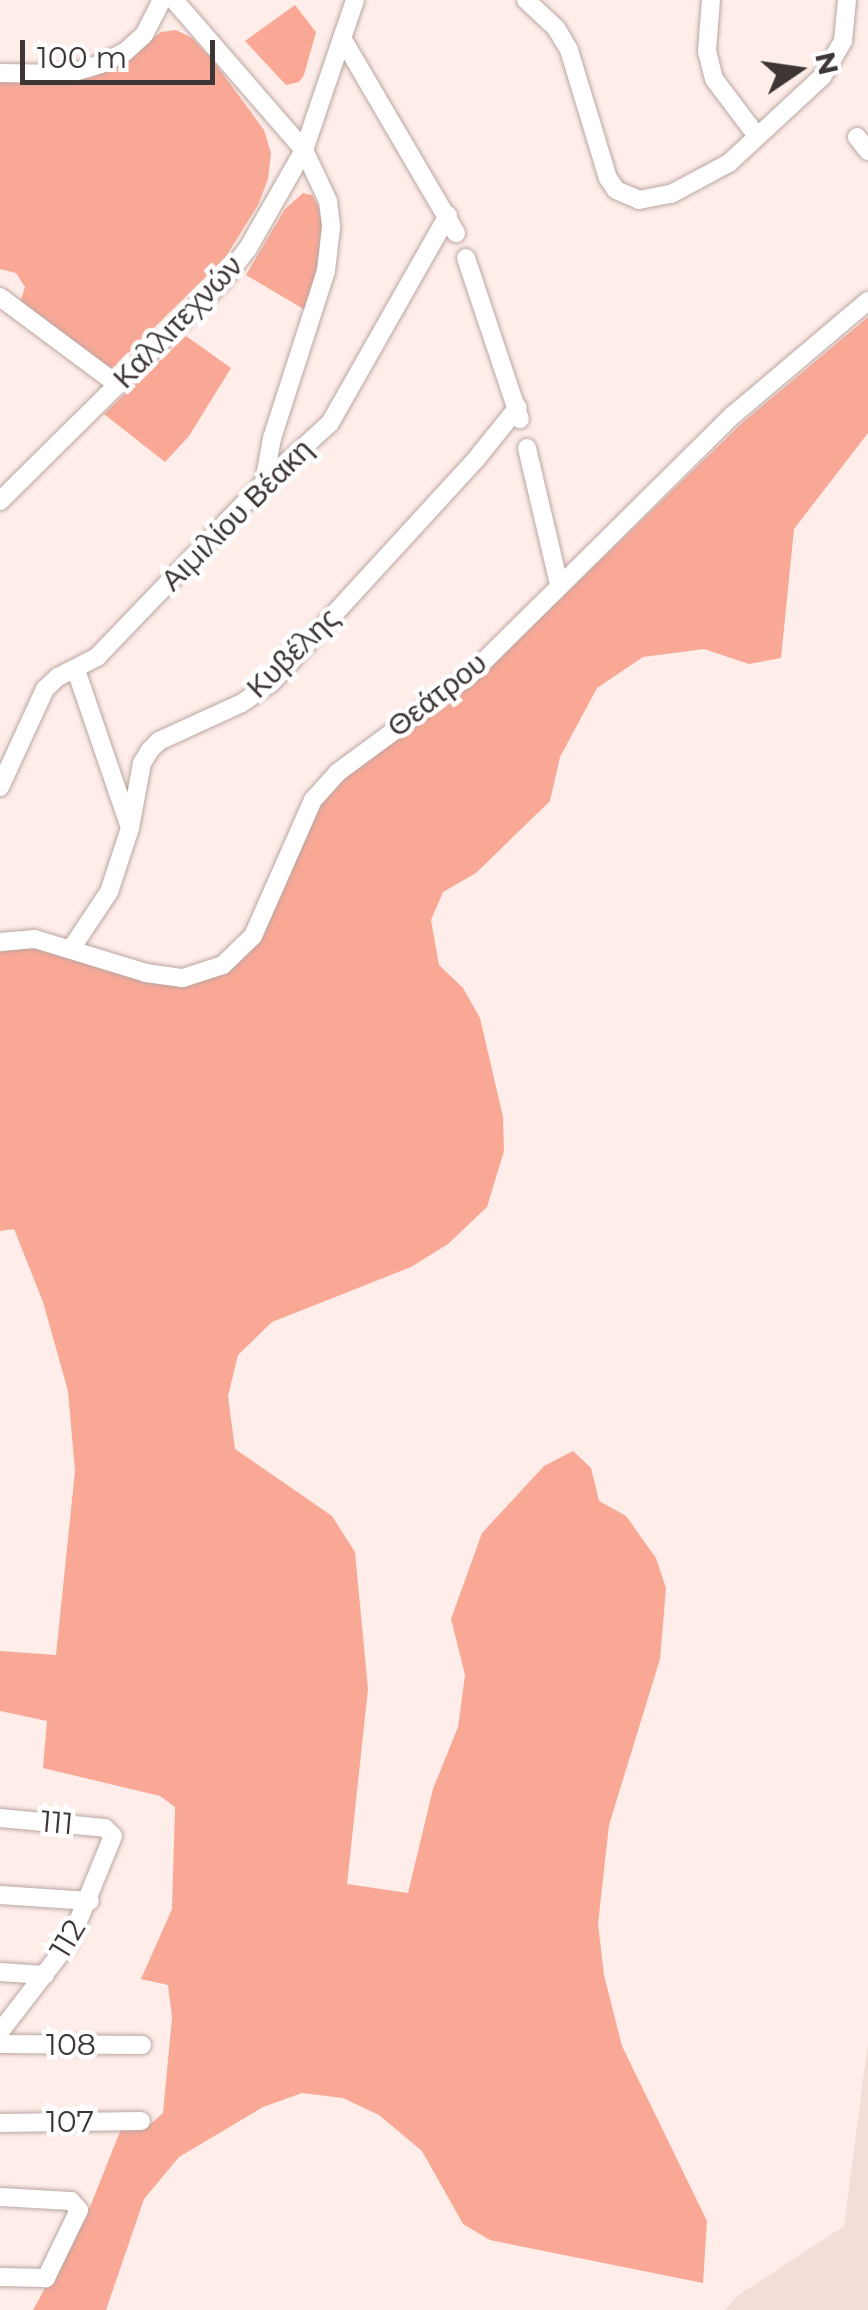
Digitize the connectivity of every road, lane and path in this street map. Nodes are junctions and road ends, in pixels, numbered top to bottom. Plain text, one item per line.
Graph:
1 (162, 0) edge
2 (174, 0) edge
3 (354, 0) edge
4 (526, 0) edge
5 (711, 0) edge
6 (846, 0) edge
7 (342, 38) junction
8 (0, 74) edge
9 (757, 136) junction
10 (304, 150) junction
11 (466, 258) dead end
12 (0, 297) edge
13 (868, 302) edge
14 (118, 386) junction
15 (527, 448) dead end
16 (264, 483) junction
17 (0, 501) edge
18 (558, 584) junction
19 (76, 670) junction
20 (0, 787) edge
21 (130, 828) junction
22 (0, 942) edge
23 (72, 949) junction
24 (0, 1818) edge
25 (112, 1832) joint
26 (0, 1895) edge
27 (90, 1901) junction
28 (0, 1972) edge
29 (45, 1975) junction
30 (0, 2032) edge
31 (0, 2044) edge
32 (142, 2045) dead end
33 (140, 2122) dead end
34 (0, 2123) edge
35 (0, 2197) edge
36 (0, 2277) edge

1 - 8 street
2 - 10 street
3 - 7 street, Καλλιτεχνών
4 - 9 street
5 - 9 street
6 - 9 street
7 - 10 street, Καλλιτεχνών
7 - 16 street, Αιμιλίου Βέακη
10 - 14 street, Καλλιτεχνών
10 - 16 street
11 - 21 street, Κυβέλης
12 - 14 street
13 - 18 street, Θεάτρου
14 - 17 street, Καλλιτεχνών
15 - 18 street
16 - 19 street, Αιμιλίου Βέακη
18 - 23 street, Θεάτρου
19 - 20 street, Αιμιλίου Βέακη
19 - 21 street
21 - 23 street, Κυβέλης
22 - 23 street, Θεάτρου
24 - 25 street, 111
25 - 27 street, 112
26 - 27 street
27 - 29 street, 112
28 - 29 street
29 - 30 street, 112
31 - 32 street, 108
33 - 34 street, 107
35 - 36 street

